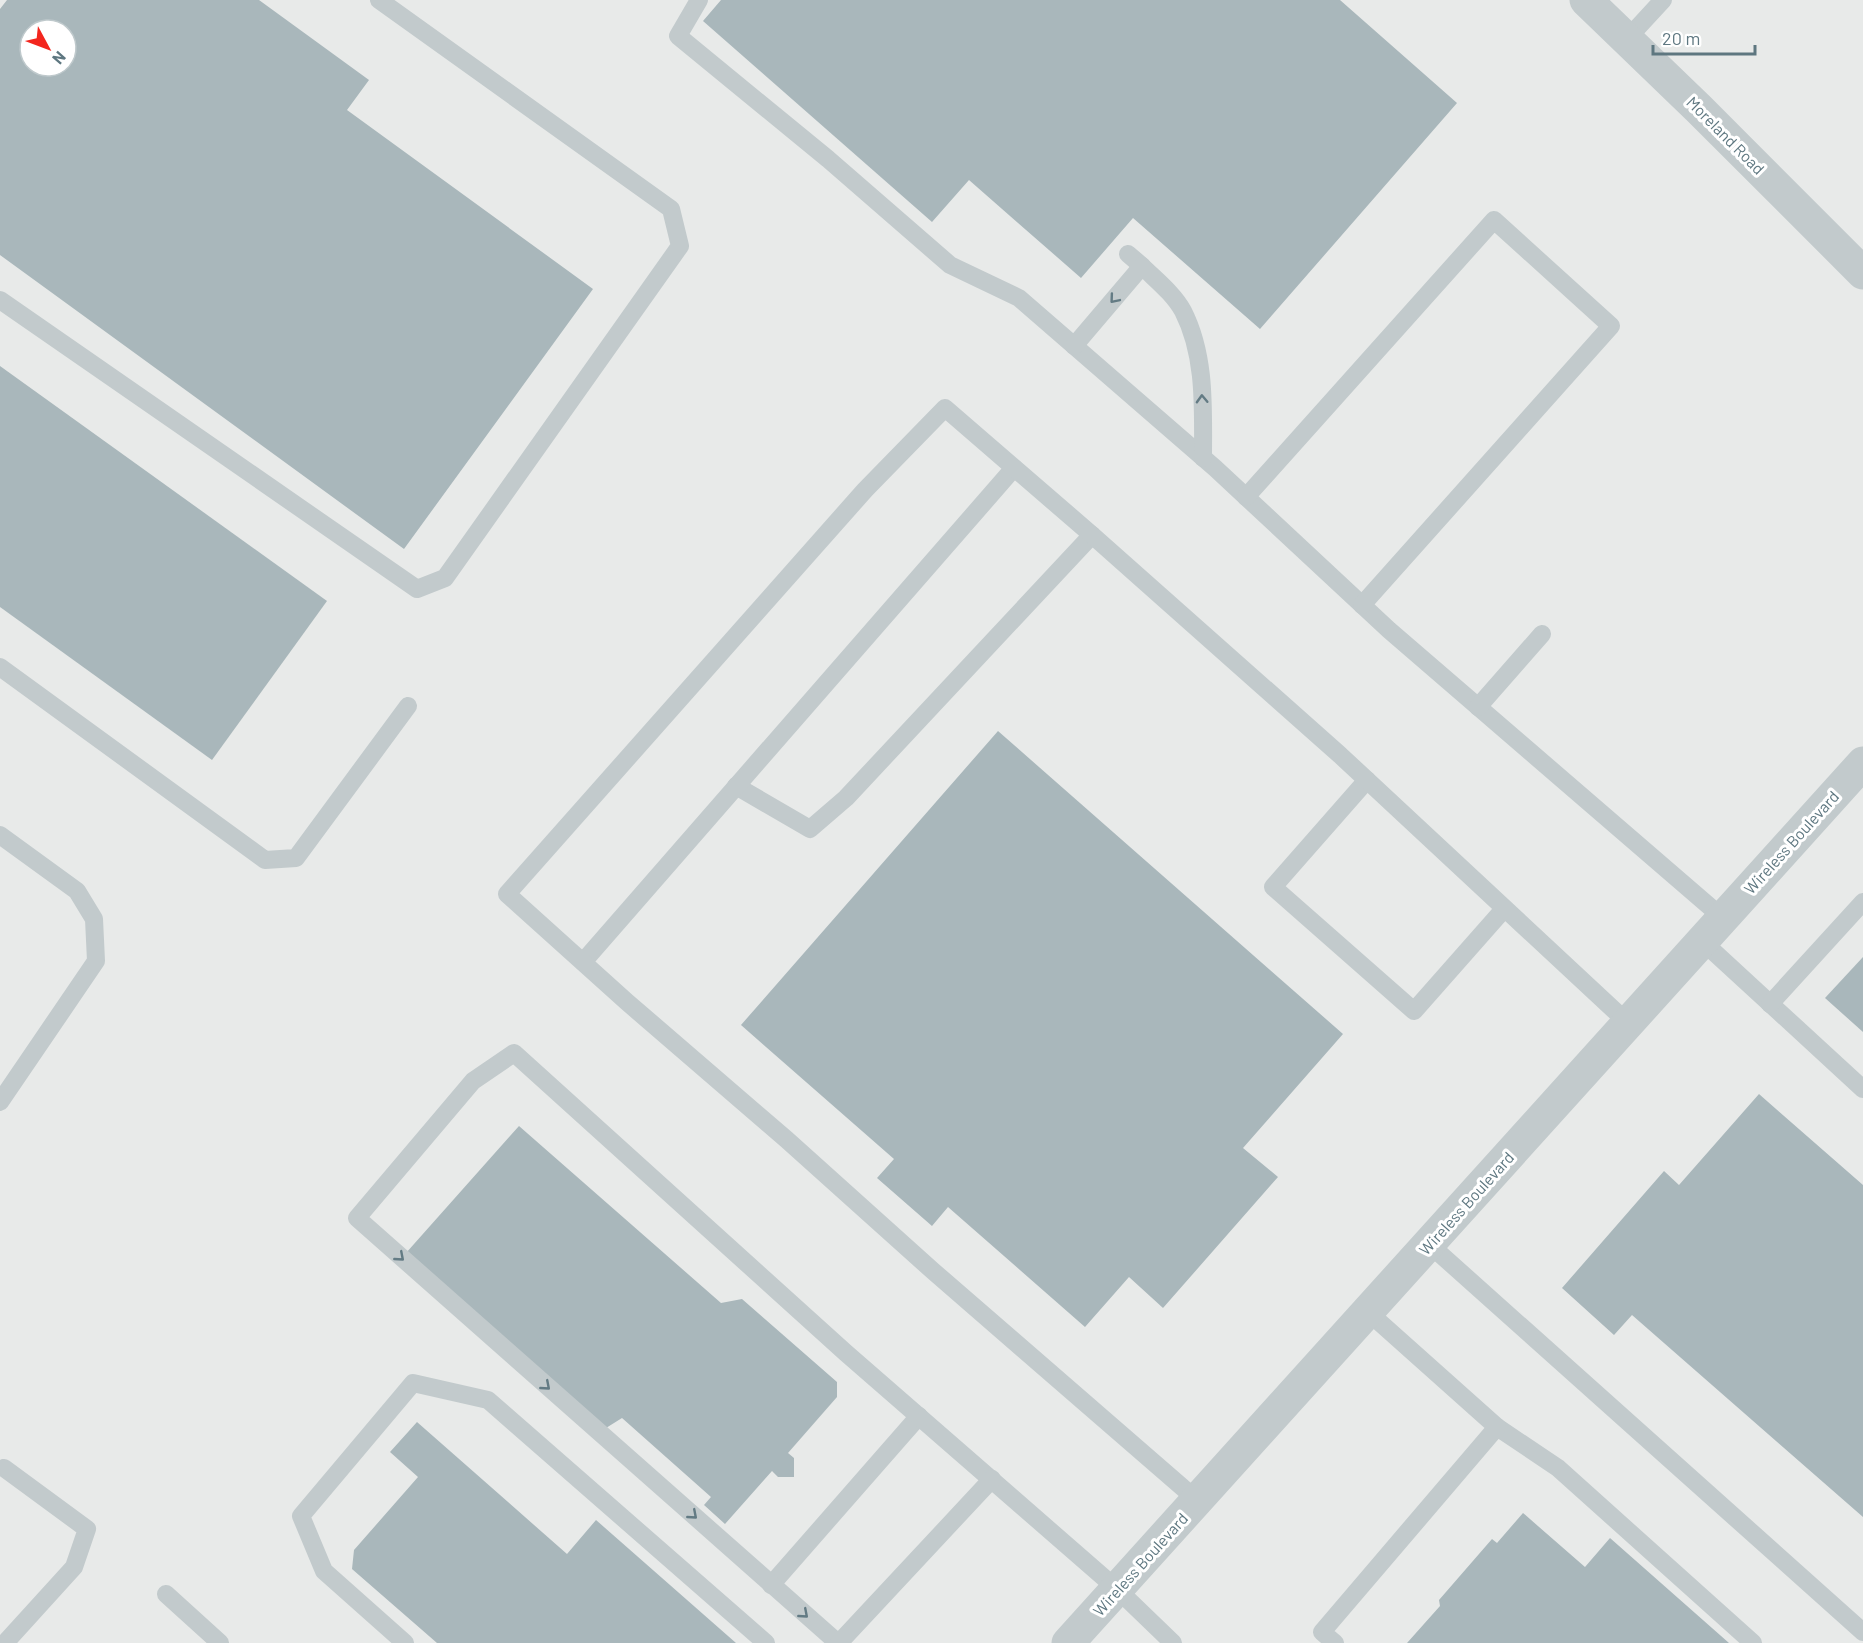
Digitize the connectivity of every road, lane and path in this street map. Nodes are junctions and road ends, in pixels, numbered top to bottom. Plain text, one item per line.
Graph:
1 (379, 0) edge
2 (699, 0) edge
3 (1586, 0) edge
4 (1663, 0) edge
5 (1626, 39) junction
6 (1128, 254) dead end
7 (1142, 266) junction
8 (1863, 273) edge
9 (0, 300) edge
10 (1074, 346) junction
11 (1203, 458) junction
12 (1014, 468) junction
13 (1246, 497) junction
14 (1092, 535) junction
15 (1362, 605) junction
16 (1542, 634) dead end
17 (0, 667) edge
18 (408, 706) dead end
19 (1478, 707) junction
20 (1863, 763) edge
21 (1367, 780) junction
22 (736, 786) junction
23 (0, 835) edge
24 (1863, 902) edge
25 (1504, 909) junction
26 (1712, 929) junction
27 (583, 962) junction
28 (1770, 1004) junction
29 (1628, 1023) junction
30 (1863, 1089) edge
31 (0, 1102) edge
32 (1429, 1244) junction
33 (1367, 1311) junction
34 (919, 1416) junction
35 (1497, 1427) junction
36 (4, 1468) dead end
37 (992, 1479) junction
38 (1197, 1500) junction
39 (771, 1585) junction
40 (1117, 1589) junction
41 (166, 1594) dead end
42 (1863, 1632) edge
43 (5, 1643) edge
44 (220, 1643) edge
45 (405, 1643) edge
46 (766, 1643) edge
47 (838, 1643) edge
48 (1068, 1643) edge
49 (1173, 1643) edge
50 (1335, 1643) edge
51 (1753, 1643) edge

1 - 9 lane
2 - 10 lane
3 - 5 street, Moreland Road
4 - 5 lane
5 - 8 street, Moreland Road
6 - 7 lane
7 -> 10 lane
11 -> 7 lane
10 - 11 lane
11 - 13 lane
12 - 14 lane
12 - 22 lane
12 - 27 lane
13 - 15 lane
13 - 15 lane
14 - 21 lane
14 - 22 lane
15 - 19 lane
16 - 19 lane
17 - 18 lane
19 - 26 lane
20 - 26 street, Wireless Boulevard
21 - 25 lane
21 - 25 lane
22 - 27 lane
23 - 31 lane
24 - 28 lane
25 - 29 lane
26 - 28 lane
26 - 29 street, Wireless Boulevard
27 - 38 lane
28 - 30 lane
29 - 32 street, Wireless Boulevard
32 - 33 street, Wireless Boulevard
32 - 42 lane
33 - 35 lane
33 - 38 street, Wireless Boulevard
34 - 37 lane
34 - 39 lane
34 -> 39 lane
35 - 50 lane
35 - 51 lane
36 - 43 lane
37 - 40 lane
37 - 47 lane
38 - 40 street, Wireless Boulevard
39 -> 47 lane
40 - 48 street, Wireless Boulevard
40 - 49 lane
41 - 44 lane
45 - 46 lane

